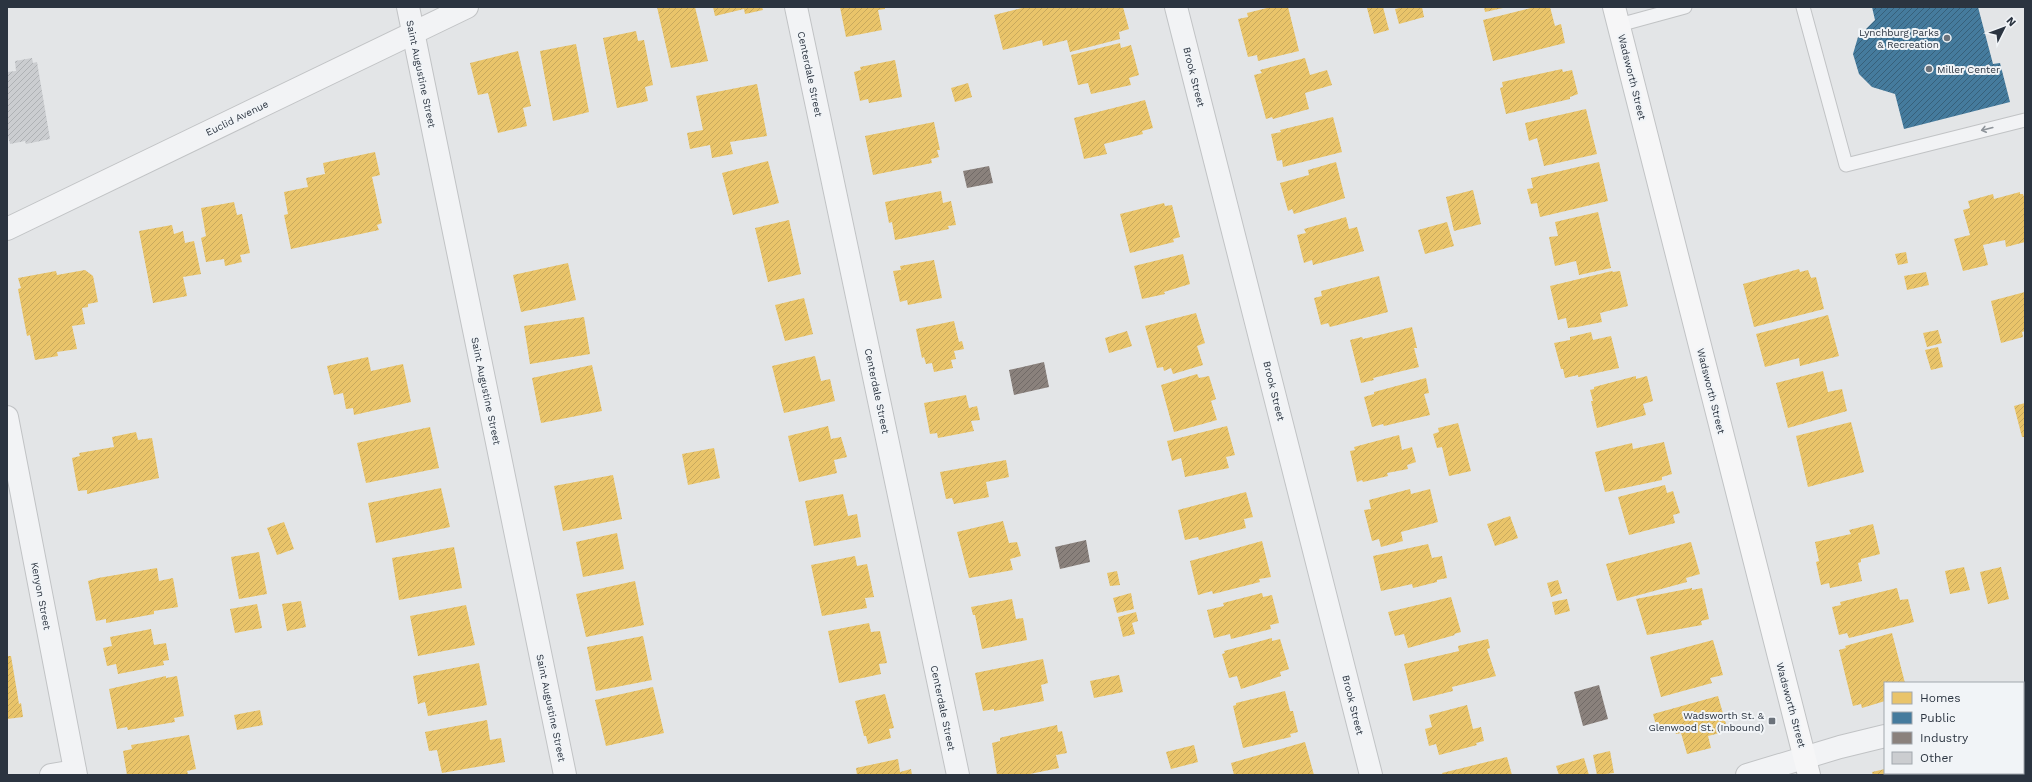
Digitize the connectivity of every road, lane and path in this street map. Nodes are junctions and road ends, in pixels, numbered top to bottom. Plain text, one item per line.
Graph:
1 (408, 7) edge
2 (467, 7) edge
3 (796, 7) edge
4 (1176, 7) edge
5 (1685, 7) edge
6 (1803, 7) edge
7 (1616, 16) edge
8 (413, 34) junction
9 (2025, 120) edge
10 (7, 229) edge
11 (7, 417) edge
12 (1884, 736) edge
13 (1807, 767) edge
14 (75, 773) edge
15 (50, 775) edge
16 (565, 775) edge
17 (958, 775) edge
18 (1371, 775) edge
19 (1747, 775) edge

1 - 8 street, Saint Augustine Street
2 - 8 street, Euclid Avenue
3 - 17 street, Centerdale Street
4 - 18 street, Brook Street
5 - 7 lane
9 -> 6 lane
7 - 13 street, Wadsworth Street
8 - 10 street, Euclid Avenue
8 - 16 street, Saint Augustine Street
11 - 14 street, Kenyon Street
12 - 13 street
13 - 19 street
14 - 15 street

